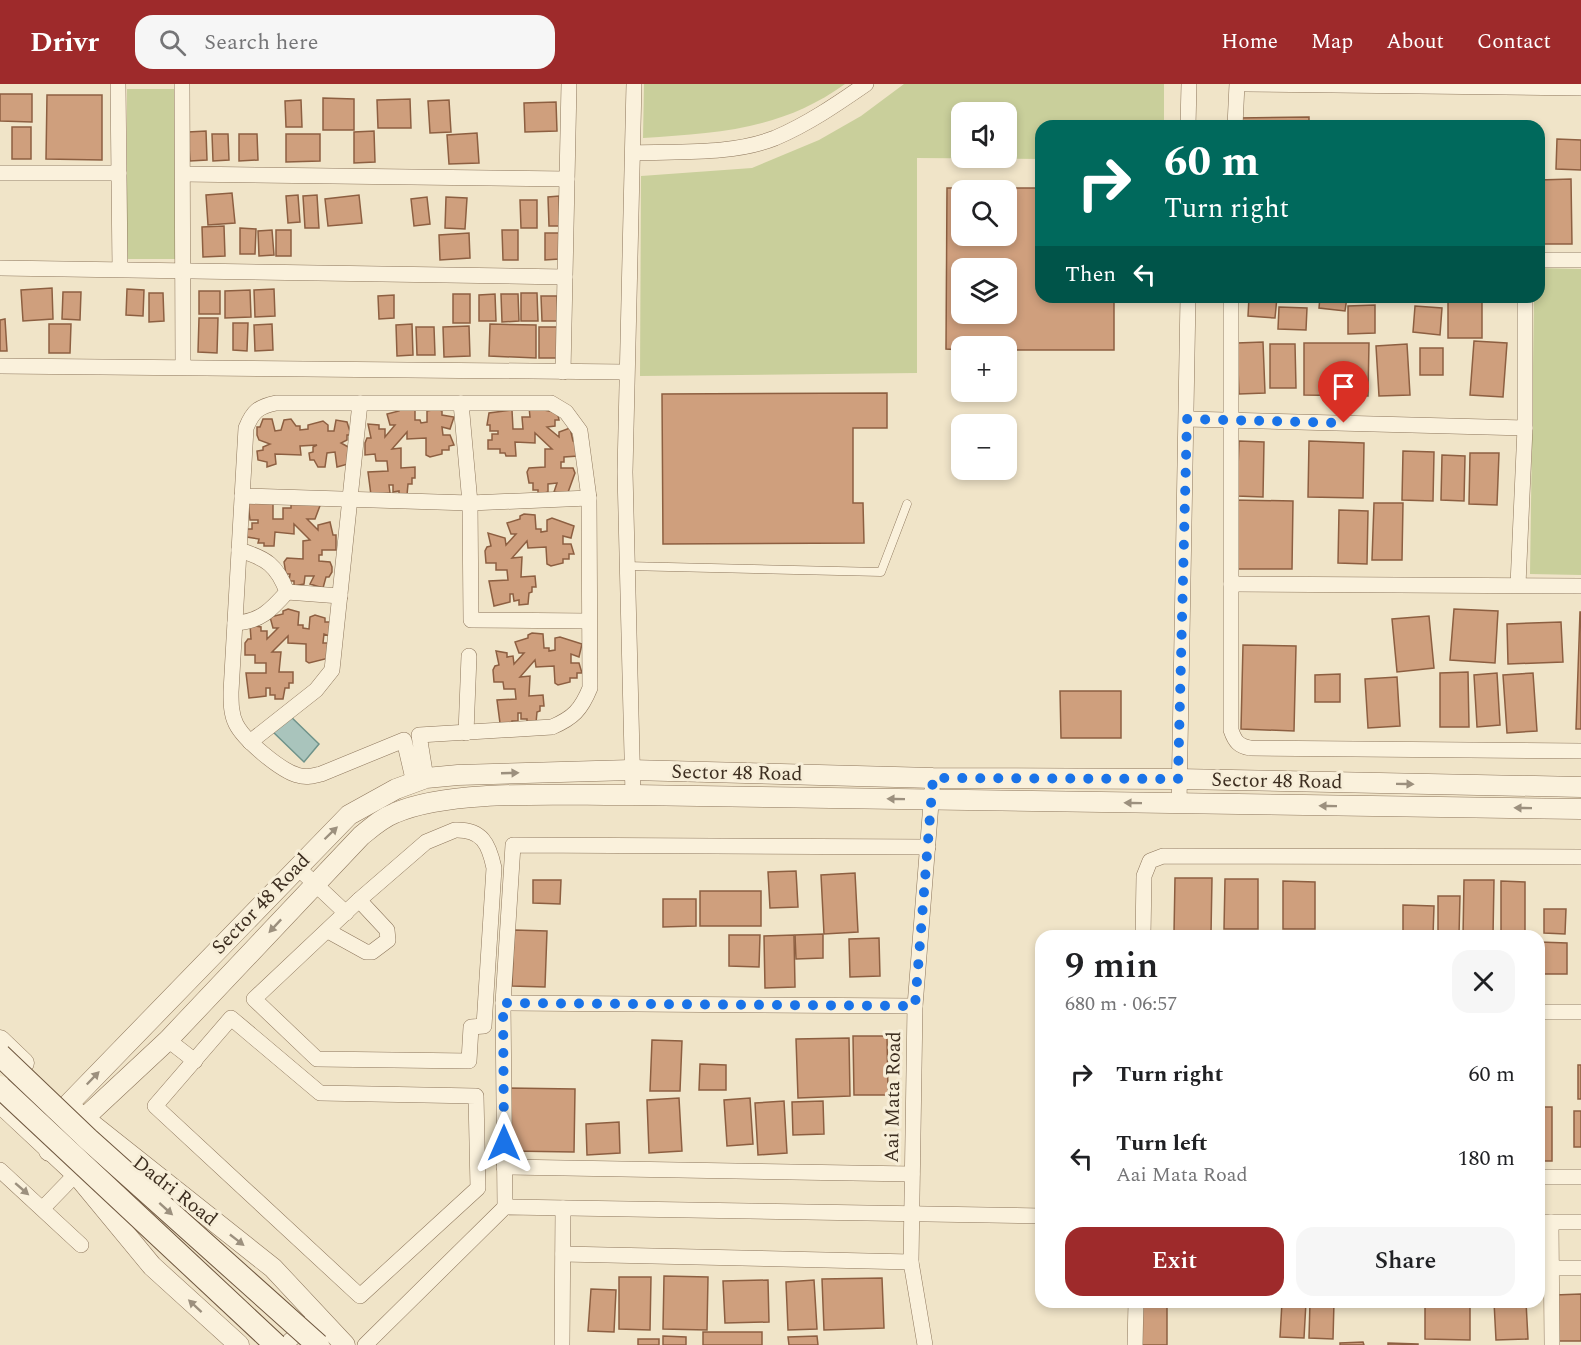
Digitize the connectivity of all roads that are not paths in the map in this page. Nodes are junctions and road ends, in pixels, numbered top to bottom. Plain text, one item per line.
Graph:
1 (118, 84) edge
2 (182, 84) edge
3 (569, 84) edge
4 (634, 84) edge
5 (866, 84) edge
6 (1189, 84) edge
7 (1237, 84) edge
8 (1246, 84) edge
9 (1581, 88) edge
10 (1188, 120) edge
11 (1235, 120) edge
12 (634, 153) junction
13 (0, 173) edge
14 (119, 173) junction
15 (183, 174) junction
16 (567, 179) junction
17 (1545, 260) edge
18 (1581, 260) edge
19 (0, 268) edge
20 (120, 269) junction
21 (183, 270) junction
22 (565, 277) junction
23 (1188, 303) edge
24 (1231, 303) edge
25 (1524, 303) edge
26 (0, 366) edge
27 (183, 367) junction
28 (563, 372) junction
29 (626, 372) junction
30 (360, 403) junction
31 (461, 403) junction
32 (1187, 419) junction
33 (1230, 420) junction
34 (1525, 429) junction
35 (242, 495) junction
36 (350, 498) junction
37 (589, 498) junction
38 (470, 503) junction
39 (907, 504) dead end
40 (239, 550) junction
41 (626, 566) junction
42 (1231, 584) junction
43 (1518, 585) junction
44 (1581, 586) edge
45 (287, 592) junction
46 (340, 596) junction
47 (589, 621) junction
48 (235, 623) junction
49 (469, 656) dead end
50 (466, 733) junction
51 (250, 742) junction
52 (1581, 751) edge
53 (631, 770) junction
54 (933, 778) junction
55 (1178, 779) junction
56 (420, 781) junction
57 (1581, 787) edge
58 (633, 795) junction
59 (931, 799) junction
60 (1179, 804) junction
61 (1581, 809) edge
62 (928, 847) junction
63 (1581, 857) edge
64 (297, 867) junction
65 (315, 884) junction
66 (359, 900) junction
67 (346, 913) junction
68 (1143, 930) edge
69 (328, 931) junction
70 (503, 1003) junction
71 (915, 1006) junction
72 (1545, 1012) edge
73 (1581, 1012) edge
74 (0, 1040) edge
75 (168, 1040) junction
76 (0, 1055) edge
77 (195, 1062) junction
78 (0, 1087) edge
79 (0, 1103) edge
80 (68, 1104) junction
81 (84, 1119) junction
82 (44, 1143) junction
83 (504, 1167) junction
84 (0, 1170) edge
85 (76, 1174) junction
86 (912, 1174) junction
87 (1545, 1177) edge
88 (1581, 1178) edge
89 (505, 1207) junction
90 (43, 1208) junction
91 (563, 1208) junction
92 (912, 1215) junction
93 (1035, 1216) edge
94 (1545, 1222) edge
95 (1581, 1222) edge
96 (81, 1245) dead end
97 (562, 1254) junction
98 (911, 1262) junction
99 (1545, 1268) edge
100 (1581, 1268) edge
101 (1136, 1308) edge
102 (317, 1316) junction
103 (238, 1345) edge
104 (276, 1345) edge
105 (285, 1345) edge
106 (318, 1345) edge
107 (345, 1345) edge
108 (365, 1345) edge
109 (562, 1345) edge
110 (925, 1345) edge
111 (1135, 1345) edge
112 (1552, 1345) edge

1 - 14 street
2 - 15 street
3 - 16 street
4 - 12 street
5 - 12 street
6 - 10 street
7 - 11 street
8 - 9 street
12 - 29 street
13 - 14 street
14 - 20 street
15 - 16 street
15 - 21 street
16 - 22 street
17 - 18 street
19 - 20 street
20 - 21 street
21 - 22 street
21 - 27 street
22 - 28 street
23 - 32 street
24 - 33 street
25 - 34 street
26 - 27 street
27 - 28 street
28 - 29 street
29 - 41 street
30 - 31 street
30 - 35 street
30 - 36 street
31 - 37 street
31 - 38 street
32 - 33 street
32 - 55 street
33 - 34 street
33 - 42 street
34 - 43 street
35 - 36 street
35 - 40 street
36 - 38 street
36 - 46 street
37 - 38 street
37 - 47 street
38 - 47 street
39 - 41 lane
40 - 45 street
40 - 48 street
41 - 53 street
42 - 43 street
42 - 52 street
43 - 44 street
45 - 46 street
45 - 48 street
46 - 51 street
47 - 50 street
48 - 51 street
49 - 50 street
50 - 56 street
51 - 56 street
53 - 54 street, Sector 48 Road
56 -> 53 street, Sector 48 Road
53 - 58 street
54 - 55 street, Sector 48 Road
54 - 59 street, Aai Mata Road
55 -> 57 street, Sector 48 Road
55 - 60 street
64 -> 56 street, Sector 48 Road
59 -> 58 street, Sector 48 Road
58 - 65 street, Sector 48 Road
60 -> 59 street, Sector 48 Road
59 - 62 street, Aai Mata Road
61 -> 60 street, Sector 48 Road
62 - 70 street
62 - 71 street, Aai Mata Road
63 - 68 street
64 - 65 street
80 -> 64 street, Sector 48 Road
65 - 67 street
65 -> 75 street, Sector 48 Road
66 - 67 street
66 - 69 street
66 - 69 street
67 - 69 street
70 - 71 street
70 - 83 street
71 - 86 street, Aai Mata Road
72 - 73 street
74 - 80 street, Dadri Road
75 - 77 street
75 - 81 street, Sector 48 Road
76 -> 106 main road, bridge
77 - 77 street
78 - 104 main road, bridge
79 - 82 street
80 - 81 street, Dadri Road
80 - 82 street, Sector 48 Road
81 - 82 street, Sector 48 Road
81 -> 102 street, Dadri Road
82 - 85 street
83 - 86 street
83 - 89 street
84 -> 90 street
85 - 90 street
103 -> 85 street
86 - 92 street, Aai Mata Road
87 - 88 street
89 - 91 street
89 - 108 street
90 - 96 street
91 - 92 street
91 - 97 street
92 - 93 street
92 - 98 street, Aai Mata Road
94 - 95 street
94 - 99 street
97 - 98 street
97 - 109 street
98 - 110 street, Aai Mata Road
99 - 100 street
99 - 112 street
101 - 111 street
102 - 105 street
102 - 107 street, Dadri Road

